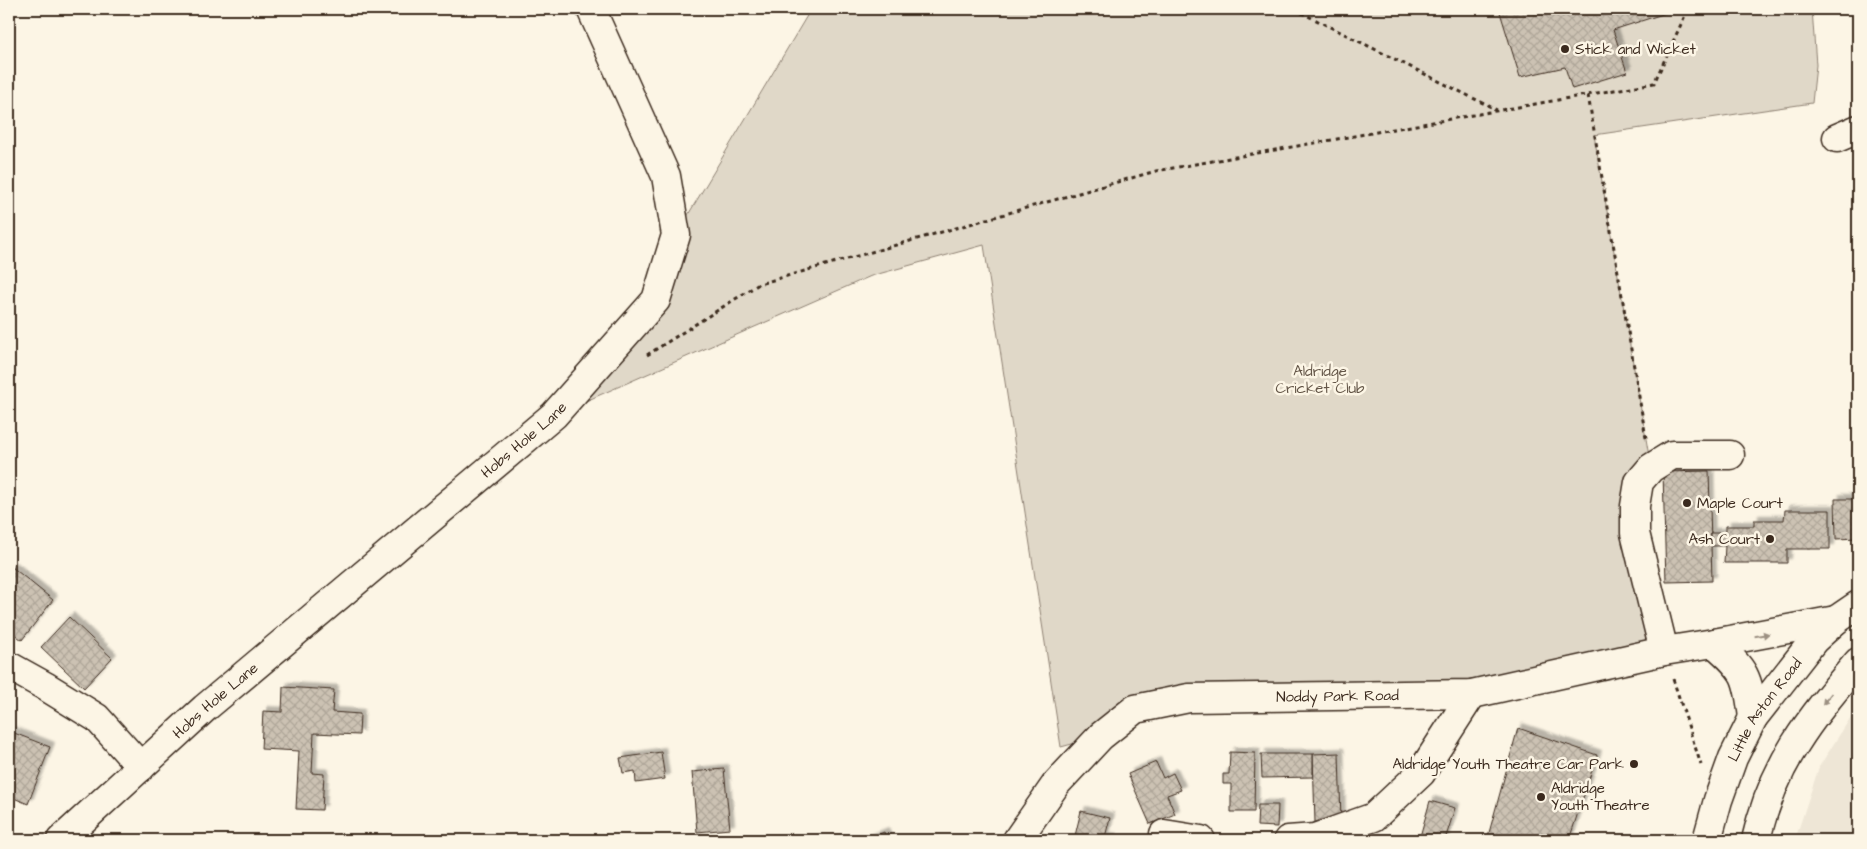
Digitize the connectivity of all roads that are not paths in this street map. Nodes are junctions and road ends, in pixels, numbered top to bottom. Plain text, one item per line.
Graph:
1 (591, 9) edge
2 (1730, 455) dead end
3 (1858, 605) edge
4 (1836, 620) junction
5 (1714, 644) junction
6 (1664, 651) junction
7 (1858, 662) edge
8 (9, 666) edge
9 (1472, 694) junction
10 (1753, 718) junction
11 (141, 767) junction
12 (1371, 828) edge
13 (1164, 834) dead end
14 (61, 840) edge
15 (1017, 840) edge
16 (1201, 840) edge
17 (1288, 840) edge
18 (1707, 840) edge
19 (1756, 840) edge

1 - 11 street, Hobs Hole Lane
2 - 6 street
3 - 4 street, Little Aston Road
5 -> 4 street, Noddy Park Road
4 - 10 street, Little Aston Road
5 - 6 street, Noddy Park Road
5 - 10 street
6 - 9 street, Noddy Park Road
7 -> 19 street
8 - 11 street
9 - 12 street
9 - 15 street, Noddy Park Road
10 - 18 street, Little Aston Road
11 - 14 street, Hobs Hole Lane
12 - 17 street
13 - 16 street

